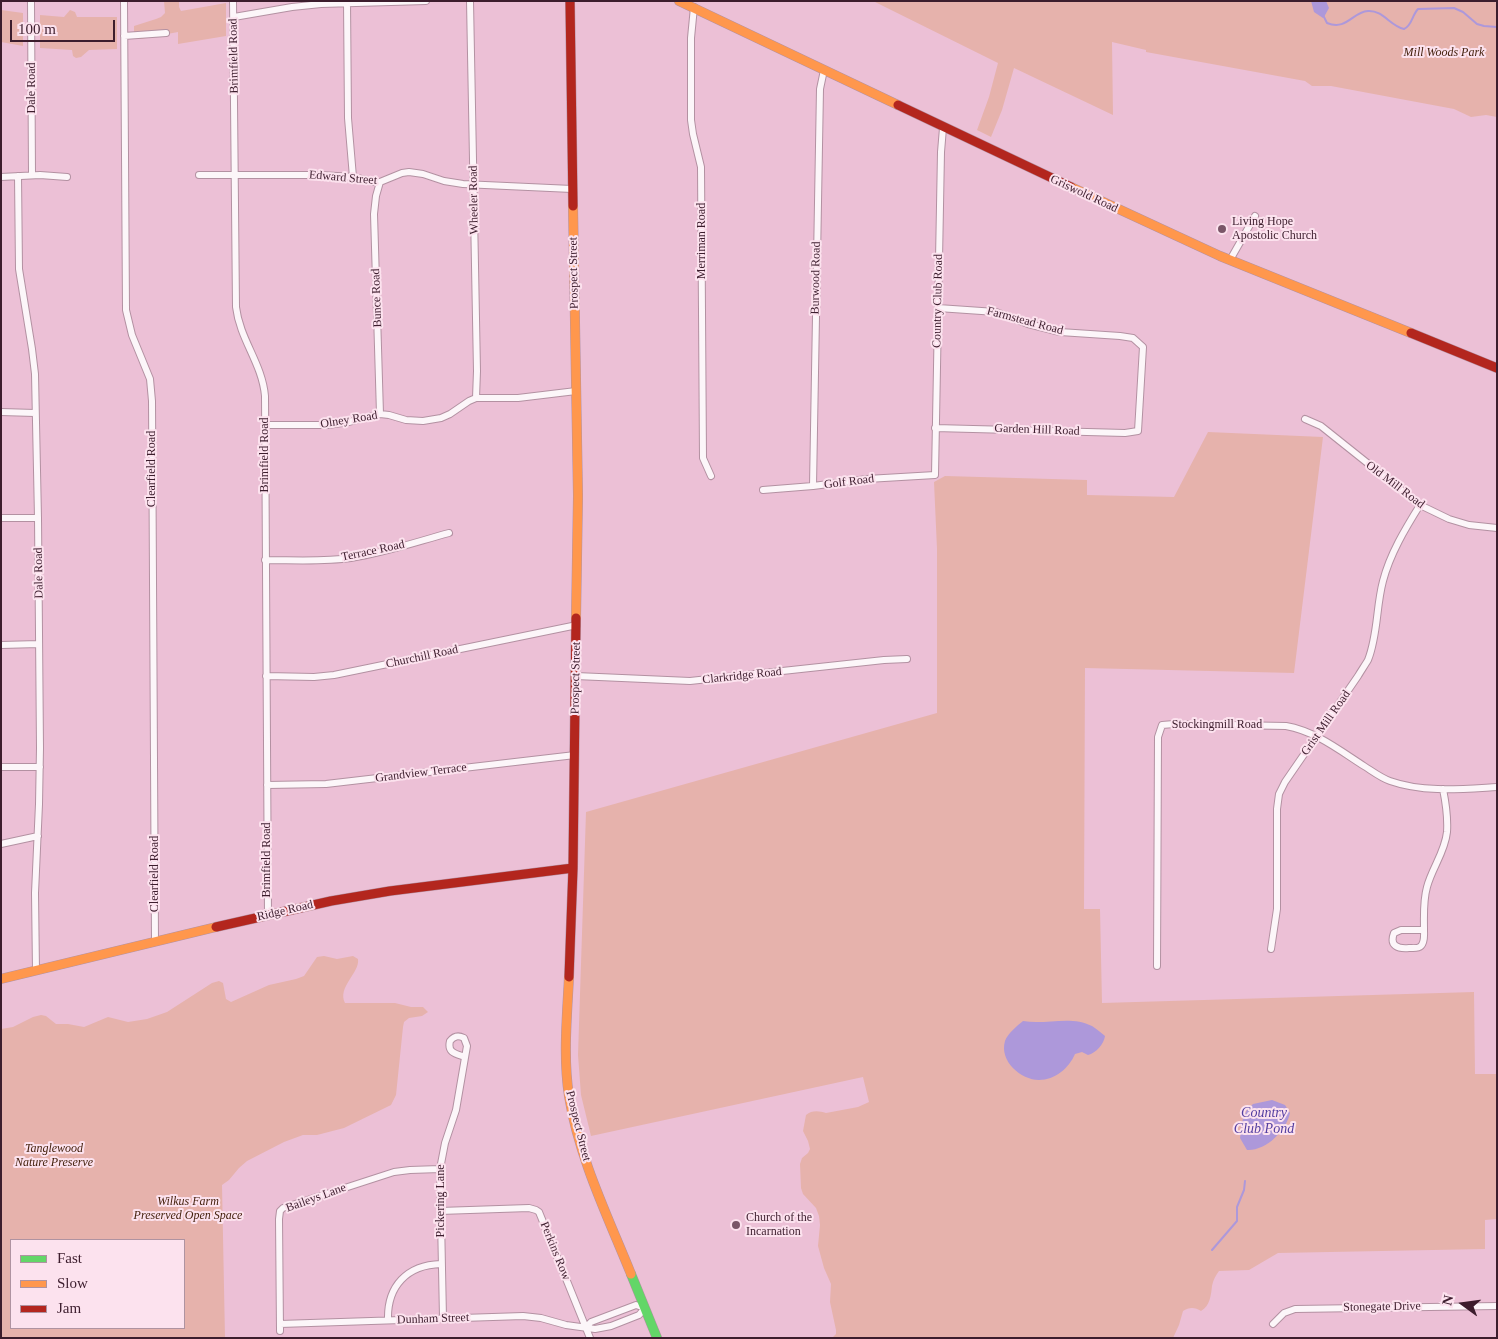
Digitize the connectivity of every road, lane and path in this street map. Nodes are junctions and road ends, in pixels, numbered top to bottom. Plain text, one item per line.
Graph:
1 (31, 1) edge
2 (124, 1) edge
3 (233, 1) edge
4 (426, 1) edge
5 (470, 1) edge
6 (570, 1) edge
7 (679, 1) edge
8 (347, 2) edge
9 (694, 7) junction
10 (234, 17) junction
11 (166, 33) dead end
12 (124, 36) junction
13 (824, 70) junction
14 (943, 128) junction
15 (235, 174) junction
16 (199, 175) dead end
17 (1, 176) edge
18 (18, 176) junction
19 (32, 176) junction
20 (67, 177) dead end
21 (353, 177) junction
22 (380, 182) junction
23 (473, 185) junction
24 (572, 189) junction
25 (1255, 216) dead end
26 (1230, 260) junction
27 (938, 308) junction
28 (1497, 368) edge
29 (576, 391) junction
30 (476, 398) junction
31 (1, 412) edge
32 (35, 413) junction
33 (380, 414) junction
34 (1305, 418) dead end
35 (265, 425) junction
36 (935, 428) junction
37 (1138, 431) joint
38 (935, 475) joint
39 (710, 476) dead end
40 (813, 486) junction
41 (762, 490) dead end
42 (1420, 505) junction
43 (1, 518) edge
44 (38, 518) junction
45 (1497, 528) edge
46 (449, 533) dead end
47 (265, 560) junction
48 (577, 625) junction
49 (1, 644) edge
50 (40, 644) junction
51 (907, 659) dead end
52 (266, 676) junction
53 (576, 676) junction
54 (1318, 736) junction
55 (574, 755) junction
56 (40, 766) junction
57 (1, 767) edge
58 (267, 785) junction
59 (1497, 787) edge
60 (1444, 789) junction
61 (38, 836) junction
62 (1, 844) edge
63 (573, 868) junction
64 (268, 915) junction
65 (1424, 930) junction
66 (155, 941) junction
67 (1271, 949) dead end
68 (1157, 966) dead end
69 (36, 971) junction
70 (1, 979) edge
71 (465, 1057) dead end
72 (440, 1169) junction
73 (440, 1211) junction
74 (442, 1264) junction
75 (1497, 1306) edge
76 (645, 1308) junction
77 (443, 1318) junction
78 (388, 1320) junction
79 (280, 1324) junction
80 (1273, 1324) dead end
81 (586, 1327) junction
82 (280, 1331) dead end
83 (590, 1338) edge
84 (657, 1338) edge

1 - 19 street, Dale Road
2 - 12 street, Clearfield Road
3 - 10 street, Brimfield Road
4 - 8 street
5 - 23 street, Wheeler Road
6 - 24 street, Prospect Street
7 - 9 street, Griswold Road
8 - 10 street
8 - 21 street
9 - 13 street, Griswold Road
9 - 39 street, Merriman Road
10 - 15 street, Brimfield Road
11 - 12 street
12 - 66 street, Clearfield Road
13 - 14 street, Griswold Road
13 - 40 street, Burwood Road
14 - 26 street, Griswold Road
14 - 27 street, Country Club Road
15 - 16 street, Edward Street
15 - 21 street, Edward Street
15 - 35 street, Brimfield Road
17 - 18 street
18 - 19 street
18 - 32 street, Dale Road
19 - 20 street
21 - 22 street, Edward Street
22 - 23 street, Edward Street
22 - 33 street, Bunce Road
23 - 24 street, Edward Street
23 - 30 street, Wheeler Road
24 - 29 street, Prospect Street
25 - 26 street
26 - 28 street, Griswold Road
27 - 36 street, Country Club Road
27 - 37 street, Farmstead Road
29 - 30 street
29 - 48 street, Prospect Street
30 - 33 street, Olney Road
31 - 32 street
32 - 44 street, Dale Road
33 - 35 street, Olney Road
34 - 42 street, Old Mill Road
35 - 47 street, Brimfield Road
36 - 37 street, Garden Hill Road
36 - 38 street, Country Club Road
38 - 40 street, Golf Road
40 - 41 street, Golf Road
42 - 45 street, Old Mill Road
42 - 54 street, Grist Mill Road
43 - 44 street
44 - 50 street, Dale Road
46 - 47 street, Terrace Road
47 - 52 street, Brimfield Road
48 - 52 street, Churchill Road
48 - 53 street, Prospect Street
49 - 50 street
50 - 56 street, Dale Road
51 - 53 street, Clarkridge Road
52 - 58 street, Brimfield Road
53 - 55 street, Prospect Street
54 - 60 street, Stockingmill Road
54 - 67 street, Grist Mill Road
54 - 68 street, Stockingmill Road
55 - 58 street, Grandview Terrace
55 - 63 street, Prospect Street
56 - 57 street
56 - 61 street, Dale Road
58 - 64 street, Brimfield Road
59 - 60 street, Stockingmill Road
60 - 65 street
61 - 62 street
61 - 69 street, Dale Road
63 - 64 street, Ridge Road
63 - 76 street, Prospect Street
64 - 66 street, Ridge Road
65 - 65 street
66 - 69 street, Ridge Road
69 - 70 street, Ridge Road
71 - 72 street, Pickering Lane
72 - 73 street, Pickering Lane
72 - 79 street, Baileys Lane
73 - 74 street, Pickering Lane
73 - 81 street, Perkins Row
74 - 77 street, Pickering Lane
74 - 78 street
75 - 80 street, Stonegate Drive
76 - 81 street
76 - 81 street, Dunham Street
76 - 84 street, Prospect Street
77 - 78 street, Dunham Street
77 - 81 street, Dunham Street
78 - 79 street, Dunham Street
79 - 82 street, Baileys Lane
81 - 83 street, Perkins Row

